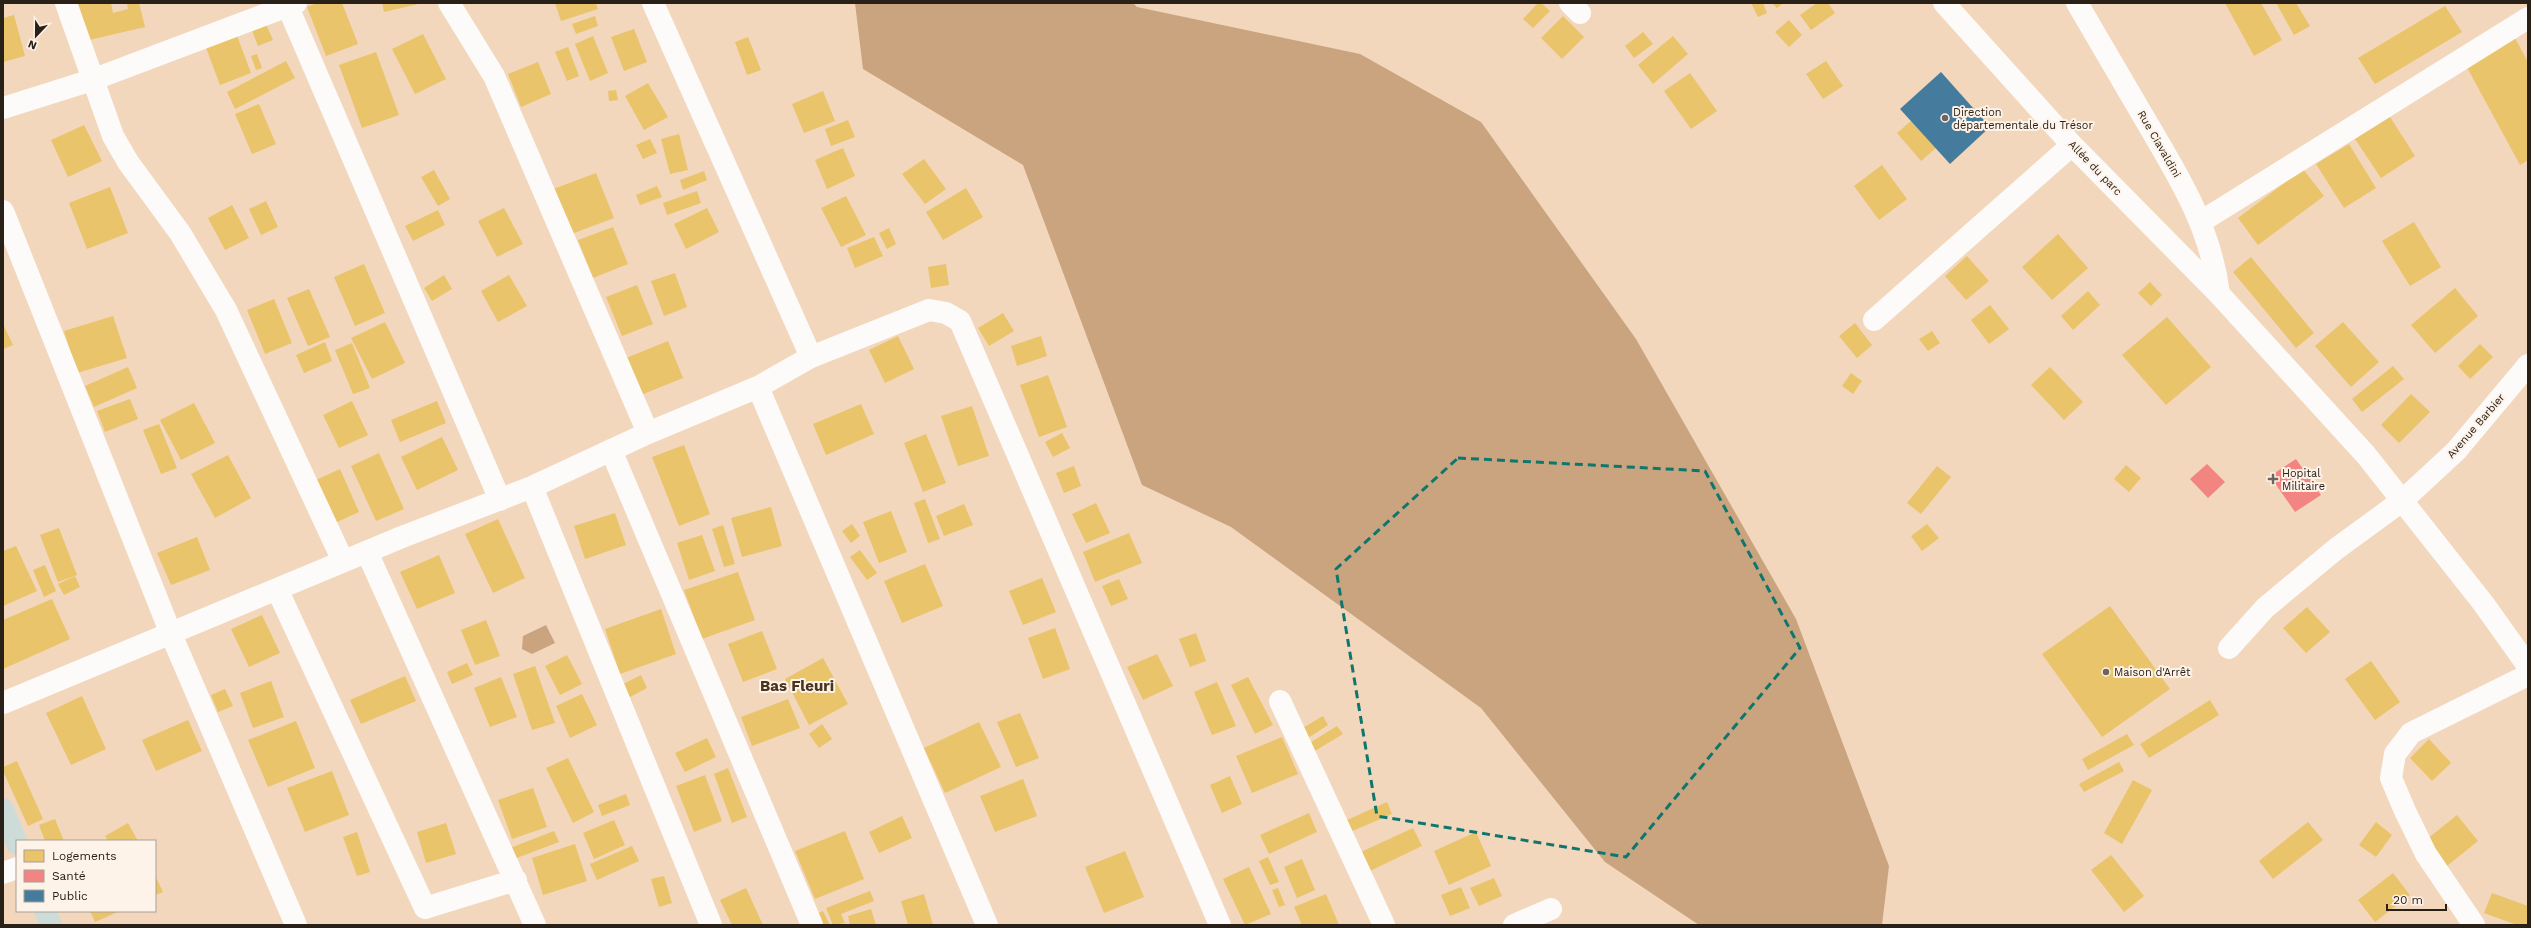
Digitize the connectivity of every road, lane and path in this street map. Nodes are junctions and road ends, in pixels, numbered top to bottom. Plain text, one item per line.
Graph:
1 (66, 3) edge
2 (449, 3) edge
3 (652, 3) edge
4 (1944, 3) edge
5 (2077, 3) edge
6 (292, 5) edge
7 (2528, 18) edge
8 (92, 80) junction
9 (3, 108) edge
10 (2072, 145) junction
11 (3, 211) edge
12 (2202, 221) junction
13 (2219, 294) junction
14 (1874, 320) dead end
15 (811, 357) junction
16 (2528, 365) edge
17 (758, 387) junction
18 (648, 433) junction
19 (611, 450) junction
20 (532, 487) junction
21 (500, 500) junction
22 (2403, 500) junction
23 (367, 552) junction
24 (343, 561) junction
25 (277, 589) junction
26 (171, 634) junction
27 (2229, 648) dead end
28 (2528, 666) edge
29 (2528, 675) edge
30 (1280, 701) dead end
31 (3, 703) edge
32 (3, 809) edge
33 (16, 842) edge
34 (16, 868) edge
35 (3, 873) edge
36 (516, 880) junction
37 (1551, 909) dead end
38 (45, 912) edge
39 (427, 916) edge
40 (51, 925) edge
41 (296, 925) edge
42 (535, 925) edge
43 (712, 925) edge
44 (812, 925) edge
45 (987, 925) edge
46 (1220, 925) edge
47 (1384, 925) edge
48 (1514, 925) edge
49 (2474, 925) edge

1 - 8 street
2 - 18 street
3 - 15 street
4 - 10 street, Allée du parc
5 - 12 street, Rue Ciavaldini
6 - 8 street
6 - 21 street
7 - 12 street
8 - 9 street
8 - 24 street
10 - 13 street, Allée du parc
10 - 14 street
11 - 26 street
12 - 13 street, Rue Ciavaldini
13 - 22 street, Allée du parc
15 - 17 street
15 - 46 street
16 - 22 street, Avenue Barbier
17 - 18 street
17 - 45 street
18 - 19 street
19 - 20 street
19 - 44 street
20 - 21 street
20 - 43 street
21 - 23 street
22 - 27 street, Avenue Barbier
22 - 28 street, Allée du parc
23 - 24 street
23 - 36 street
24 - 25 street
25 - 26 street
25 - 39 street
26 - 31 street
26 - 41 street
29 - 49 street
30 - 47 street
32 - 33 highway
34 - 35 street
36 - 39 street
36 - 42 street
37 - 48 street
38 - 40 highway

